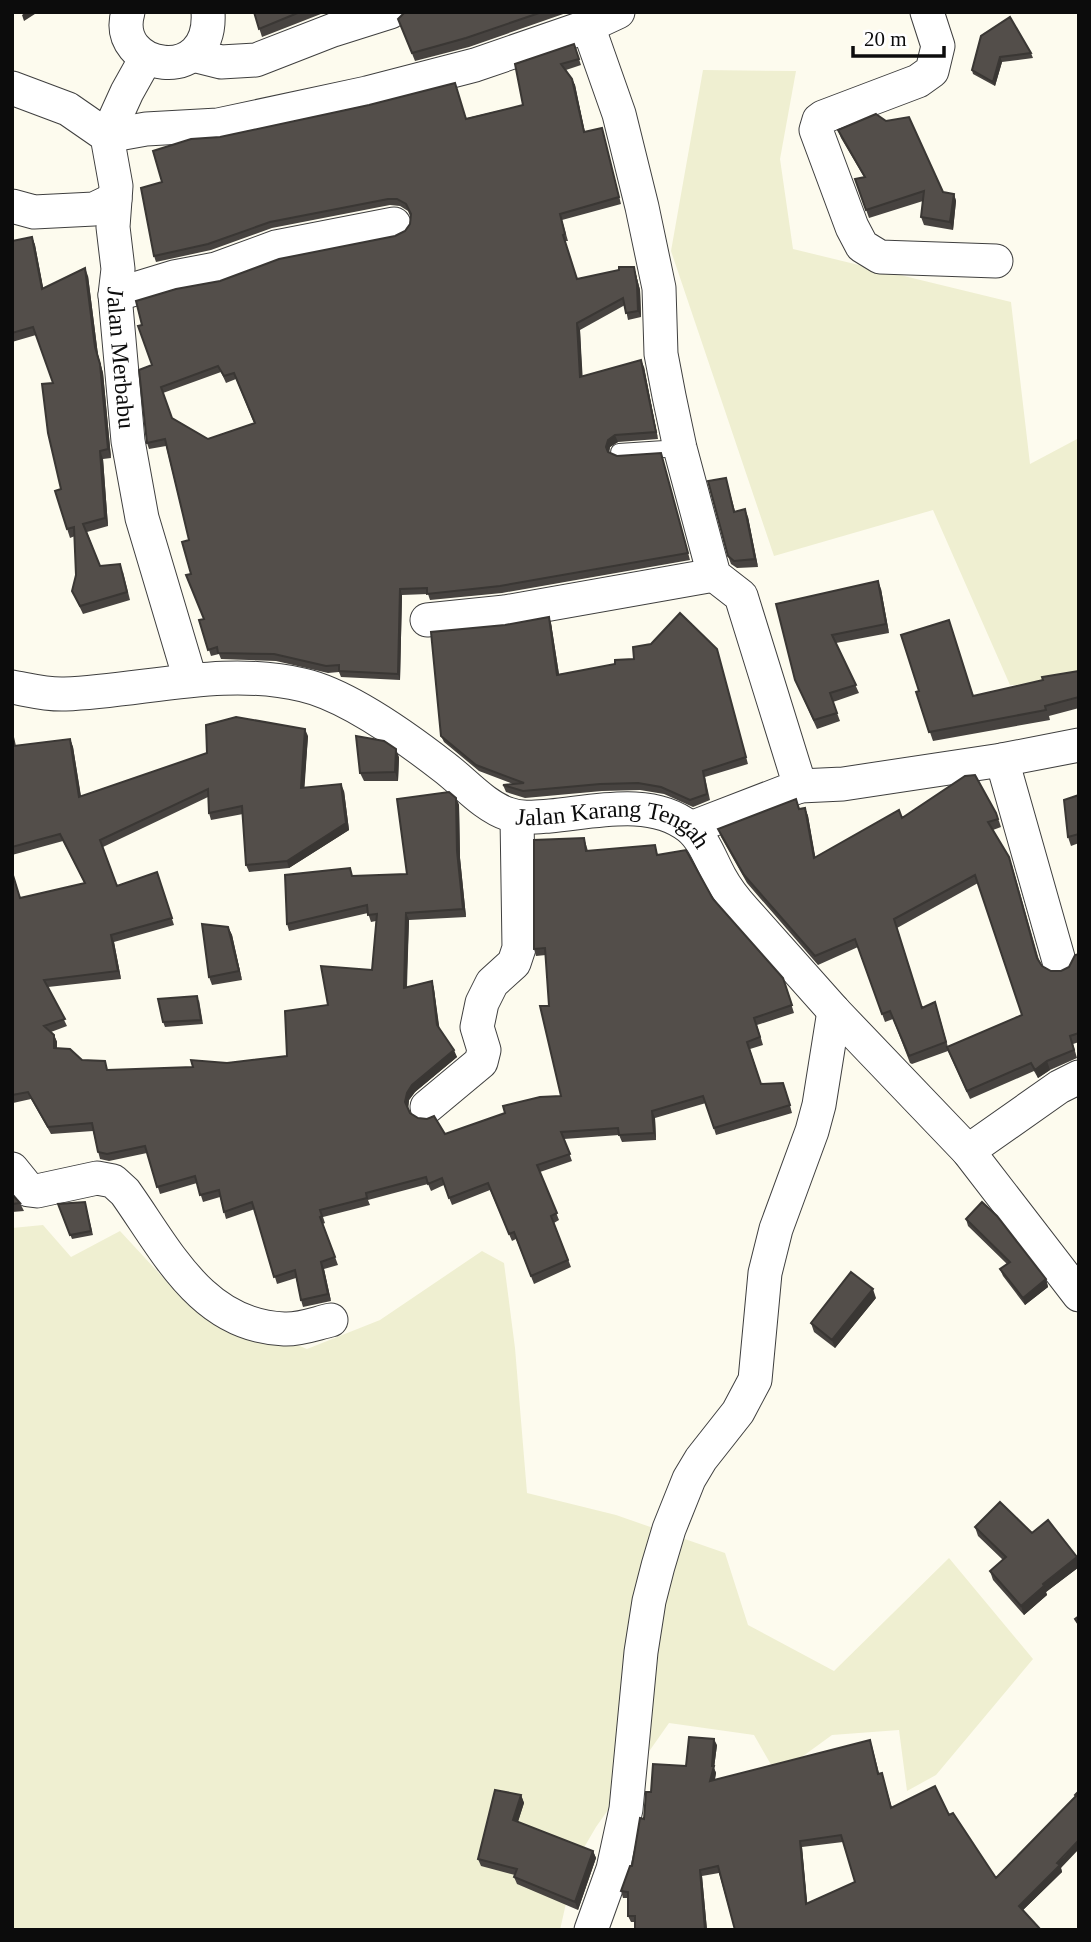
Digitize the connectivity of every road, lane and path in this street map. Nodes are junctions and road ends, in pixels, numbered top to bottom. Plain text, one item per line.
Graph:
1 (208, 12) edge
2 (390, 12) edge
3 (618, 12) edge
4 (927, 12) edge
5 (124, 14) edge
6 (588, 26) junction
7 (192, 55) junction
8 (146, 58) junction
9 (14, 86) edge
10 (107, 136) junction
11 (115, 199) junction
12 (12, 206) edge
13 (394, 224) dead end
14 (996, 261) dead end
15 (115, 295) junction
16 (680, 448) junction
17 (620, 452) dead end
18 (714, 575) junction
19 (427, 620) dead end
20 (190, 679) junction
21 (12, 687) edge
22 (1079, 745) edge
23 (1002, 760) junction
24 (800, 786) junction
25 (517, 817) junction
26 (691, 828) junction
27 (1059, 961) dead end
28 (834, 1011) junction
29 (1079, 1077) edge
30 (427, 1107) dead end
31 (968, 1151) junction
32 (12, 1169) edge
33 (1079, 1295) edge
34 (331, 1320) dead end
35 (591, 1930) edge

1 - 7 street
2 - 7 street
3 - 6 street
4 - 14 street
5 - 8 street
6 - 10 street
6 - 16 street
7 - 8 street
8 - 10 street
9 - 10 street
10 - 11 street, Jalan Merbabu
11 - 12 street
11 - 15 street, Jalan Merbabu
13 - 15 street
15 - 20 street, Jalan Merbabu
16 - 17 lane
16 - 18 street
18 - 19 street
18 - 24 street
20 - 21 street, Jalan Karang Tengah
20 - 25 street, Jalan Karang Tengah
22 - 23 street
23 - 24 street
23 - 27 street
24 - 26 street
25 - 26 street, Jalan Karang Tengah
25 - 30 street
26 - 28 street, Jalan Karang Tengah
28 - 31 street, Jalan Karang Tengah
28 - 35 street
29 - 31 street
31 - 33 street, Jalan Karang Tengah
32 - 34 street

